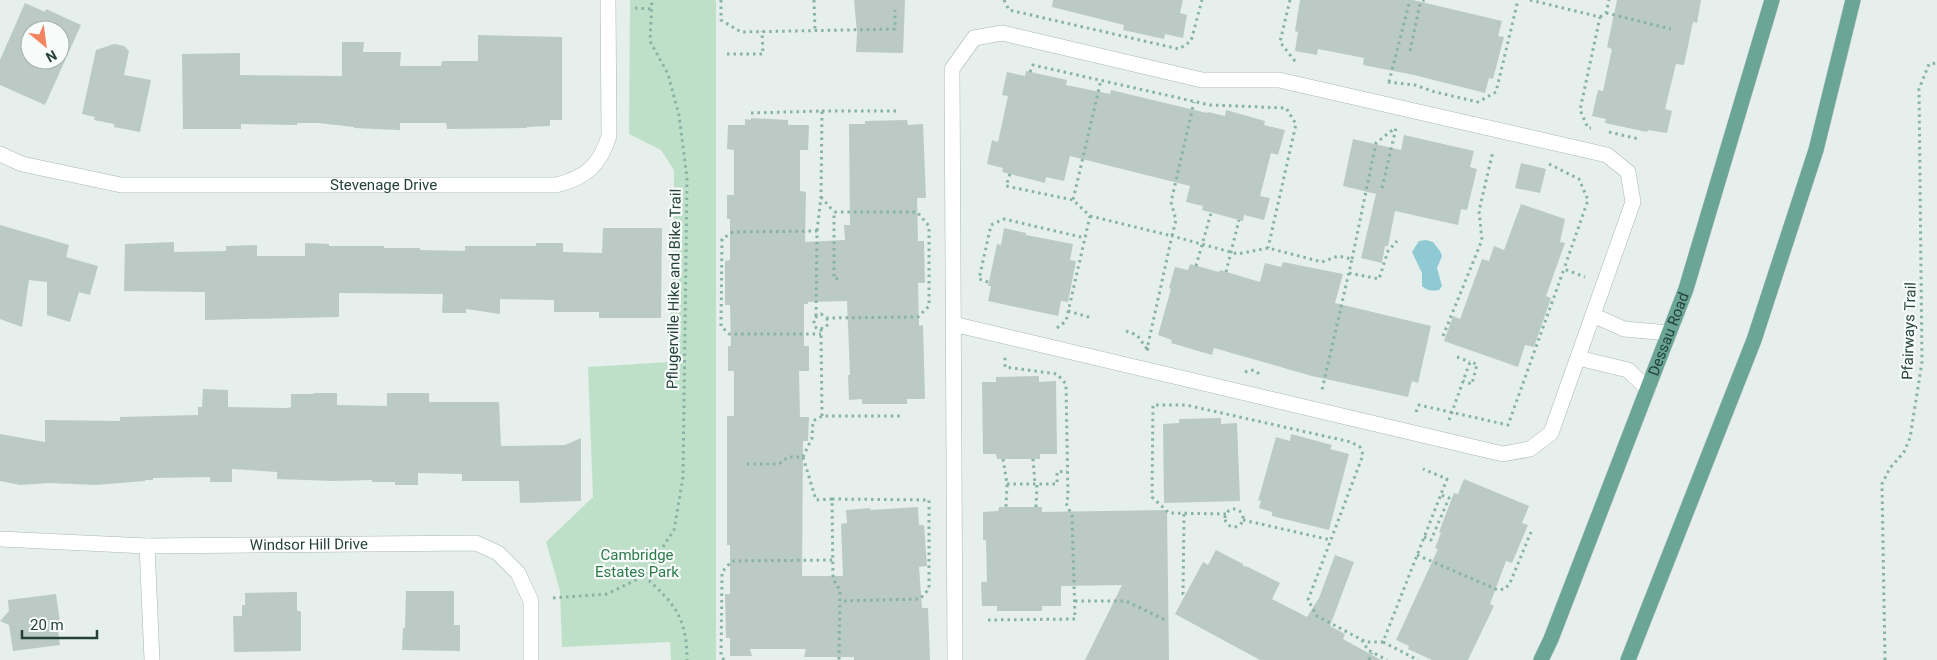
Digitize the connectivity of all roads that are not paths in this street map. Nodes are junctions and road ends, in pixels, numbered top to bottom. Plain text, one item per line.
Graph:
1 (608, 0) edge
2 (1772, 0) edge
3 (1853, 0) edge
4 (0, 154) edge
5 (1594, 315) junction
6 (953, 324) junction
7 (1669, 333) junction
8 (1578, 358) junction
9 (1648, 389) junction
10 (0, 539) edge
11 (147, 546) junction
12 (152, 660) edge
13 (531, 660) edge
14 (955, 660) edge
15 (1541, 660) edge
16 (1628, 660) edge

1 - 4 street, Stevenage Drive
2 - 7 main road, Dessau Road
3 - 16 main road
5 - 6 street
5 - 7 street
5 - 8 street
6 - 8 street
6 - 14 street
7 - 9 main road, Dessau Road
8 - 9 street
9 - 15 main road, Dessau Road
10 - 11 street, Windsor Hill Drive
11 - 12 street
11 - 13 street, Windsor Hill Drive

